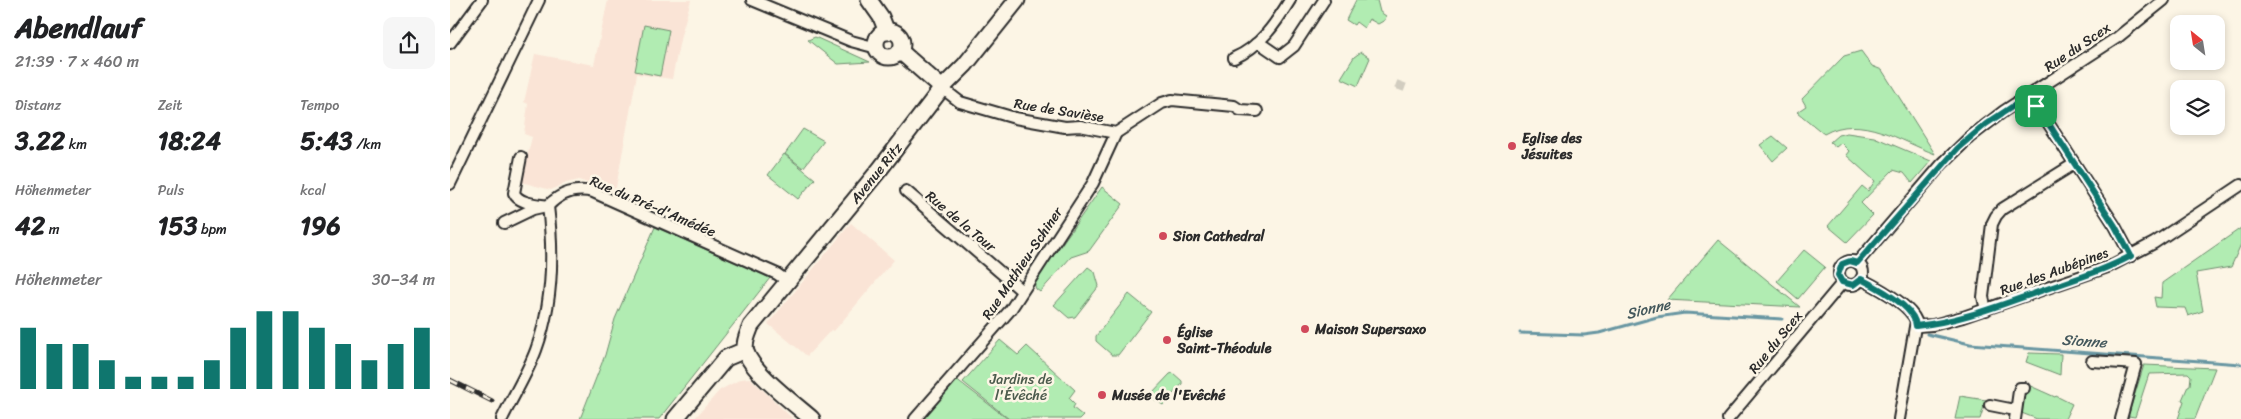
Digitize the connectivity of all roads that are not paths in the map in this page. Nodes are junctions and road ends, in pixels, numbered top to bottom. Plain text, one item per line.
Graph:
1 (482, 0) edge
2 (539, 0) edge
3 (752, 0) edge
4 (869, 0) edge
5 (1017, 0) edge
6 (1290, 0) edge
7 (1324, 0) edge
8 (2164, 0) edge
9 (887, 32) junction
10 (450, 43) edge
11 (1256, 44) junction
12 (877, 48) junction
13 (900, 51) junction
14 (1234, 58) dead end
15 (942, 88) junction
16 (2030, 95) junction
17 (1257, 111) dead end
18 (1116, 133) junction
19 (521, 157) dead end
20 (2074, 164) junction
21 (450, 184) edge
22 (2241, 185) edge
23 (906, 192) dead end
24 (548, 206) junction
25 (504, 223) dead end
26 (2131, 256) junction
27 (1857, 263) junction
28 (1861, 279) junction
29 (788, 281) junction
30 (1842, 282) junction
31 (1022, 291) junction
32 (1986, 310) junction
33 (1916, 326) junction
34 (745, 350) junction
35 (2092, 361) dead end
36 (2013, 387) dead end
37 (2024, 388) dead end
38 (1990, 405) dead end
39 (2009, 414) edge
40 (502, 419) edge
41 (675, 419) edge
42 (812, 419) edge
43 (915, 419) edge
44 (1728, 419) edge
45 (1899, 419) edge
46 (2015, 419) edge
47 (2121, 419) edge

1 - 10 street
2 - 21 street
3 - 12 street
4 - 9 street
5 - 15 street, Avenue Ritz
6 - 11 street
7 - 11 street
8 - 16 street, Rue du Scex
9 - 12 street
9 - 13 street
11 - 14 street
12 - 13 street
13 - 15 street
15 - 18 street, Rue de Savièse
15 - 29 street, Avenue Ritz
16 - 20 street
16 - 27 street, Rue du Scex
17 - 18 street, Rue de Savièse
18 - 31 street, Rue Mathieu-Schiner
19 - 24 street
20 - 26 street
20 - 32 street
22 - 26 street, Rue des Aubépines
23 - 31 street, Rue de la Tour
24 - 25 street, Rue du Pré-d'Amédée
24 - 29 street, Rue du Pré-d'Amédée
24 - 40 street
26 - 32 street, Rue des Aubépines
27 - 28 street
27 - 30 street, Rue du Scex
28 - 30 street
28 - 33 street
29 - 34 street, Avenue Ritz
30 - 44 street, Rue du Scex
31 - 43 street, Rue Mathieu-Schiner
32 - 33 street, Rue des Aubépines
33 - 45 street
34 - 41 street
34 - 42 street
35 - 47 street
36 - 39 street
37 - 46 street
38 - 39 street

